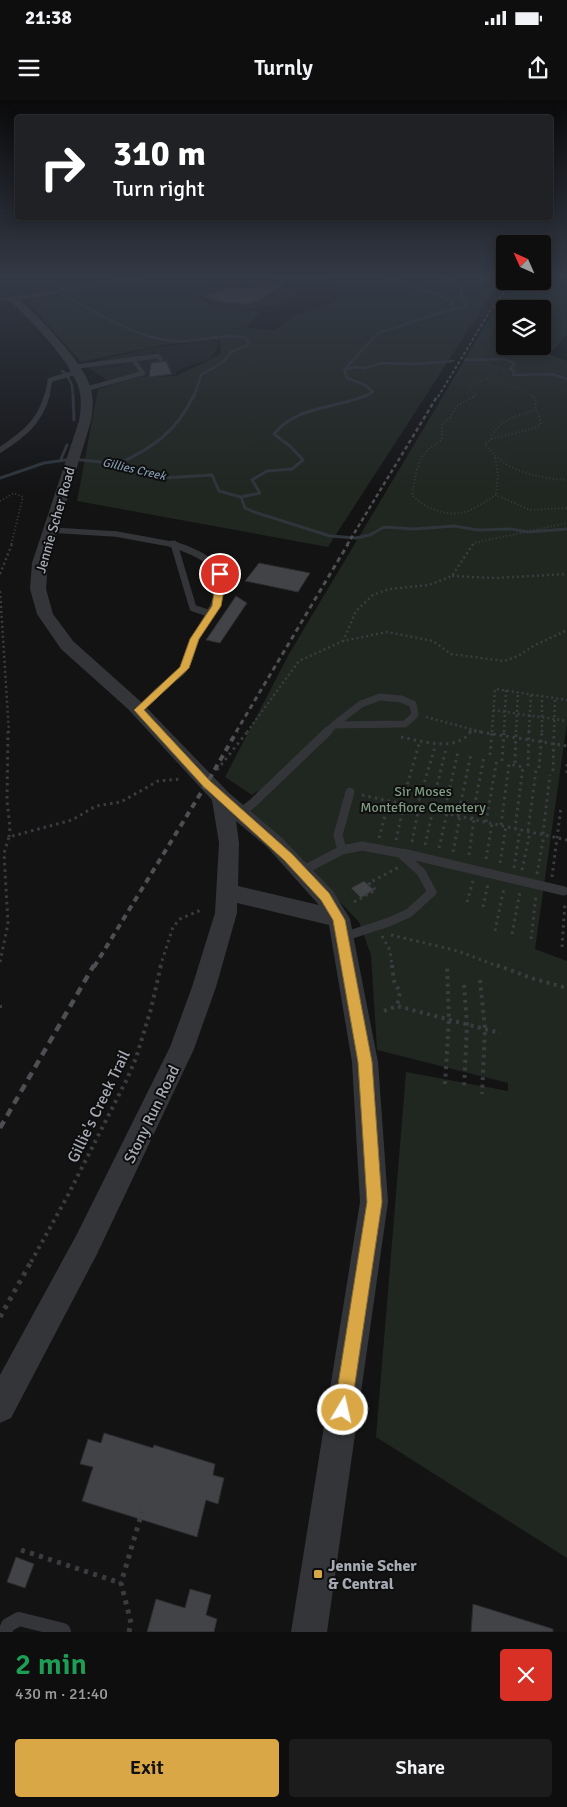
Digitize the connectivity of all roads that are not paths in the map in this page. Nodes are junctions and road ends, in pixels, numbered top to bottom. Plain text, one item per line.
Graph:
1 (59, 349) edge
2 (133, 359) junction
3 (161, 359) dead end
4 (75, 370) junction
5 (86, 389) junction
6 (0, 450) edge
7 (50, 530) junction
8 (174, 544) junction
9 (211, 614) junction
10 (139, 710) junction
11 (334, 725) junction
12 (350, 792) road end
13 (222, 798) junction
14 (239, 814) junction
15 (342, 850) junction
16 (403, 855) junction
17 (302, 871) junction
18 (564, 891) road end
19 (228, 892) junction
20 (345, 920) junction
21 (0, 1407) edge
22 (5, 1632) edge
23 (64, 1632) edge
24 (309, 1632) edge

1 - 4 street, Jennie Scher Road
2 - 3 lane
2 - 4 lane
2 - 5 lane
4 - 5 street, Jennie Scher Road
4 - 6 lane
5 - 7 street, Jennie Scher Road
7 - 8 lane
7 - 10 street, Jennie Scher Road
8 - 9 lane
8 - 9 lane
9 - 10 lane
10 - 13 street, Jennie Scher Road
11 - 11 lane
11 - 14 lane
12 - 15 lane
13 - 14 street, Jennie Scher Road
13 - 19 street, Stony Run Road
14 - 17 street, Jennie Scher Road
15 - 16 lane
15 - 17 lane
16 - 18 lane
16 - 20 lane
17 - 20 street, Jennie Scher Road
19 - 20 street
19 - 21 street, Stony Run Road
20 - 24 street, Jennie Scher Road
22 - 23 lane

